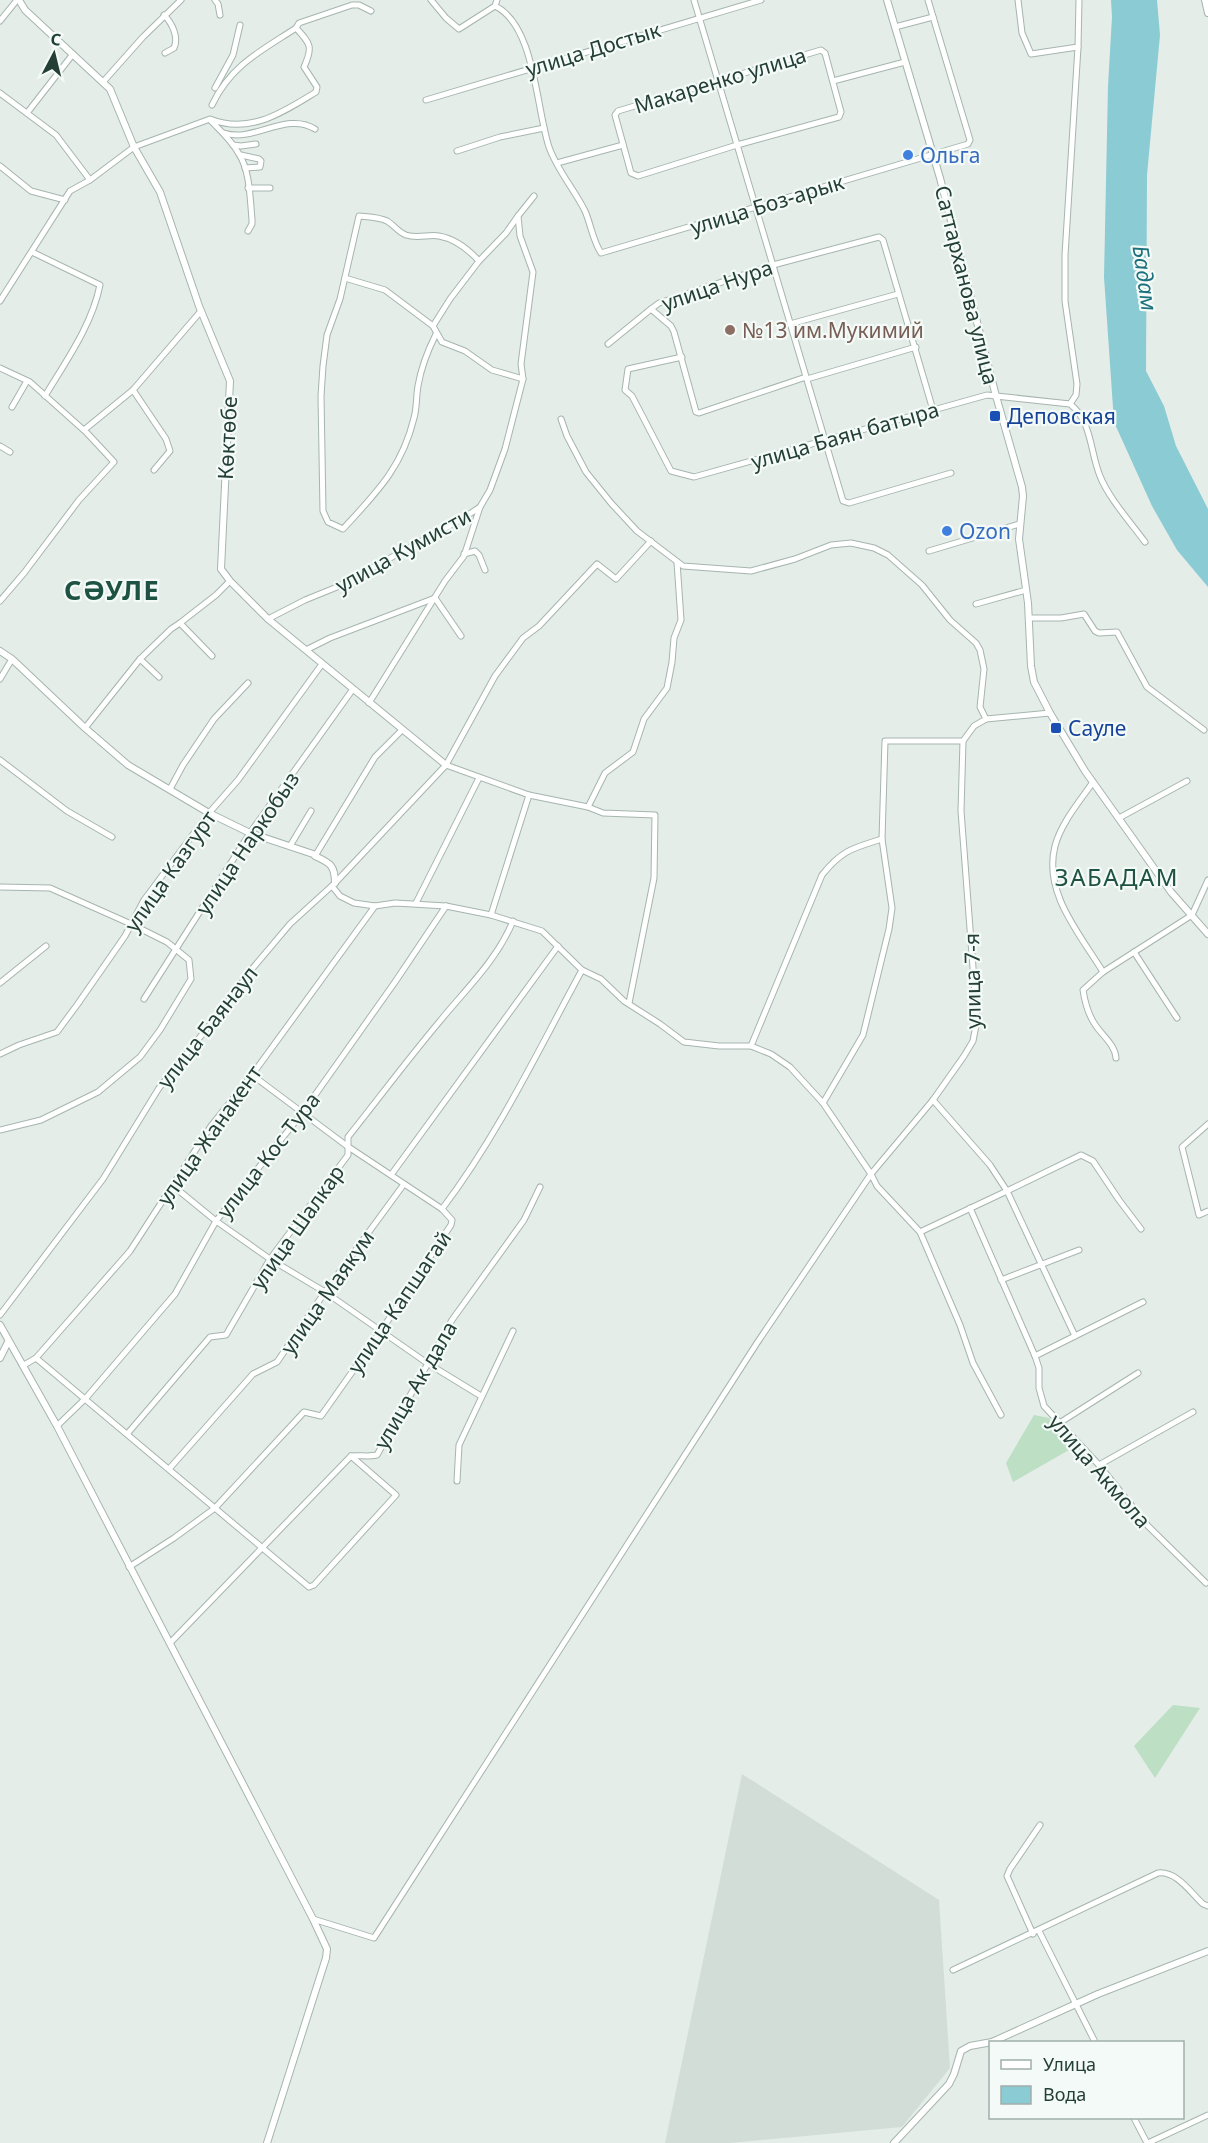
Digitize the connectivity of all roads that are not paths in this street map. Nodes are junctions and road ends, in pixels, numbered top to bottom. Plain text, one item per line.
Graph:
1 (18, 0) edge
2 (181, 0) edge
3 (215, 0) edge
4 (430, 0) edge
5 (694, 0) edge
6 (760, 0) edge
7 (887, 0) edge
8 (928, 0) edge
9 (1018, 0) edge
10 (1079, 0) edge
11 (1204, 0) edge
12 (496, 3) edge
13 (371, 12) dead end
14 (1208, 12) edge
15 (164, 15) junction
16 (220, 15) dead end
17 (933, 17) junction
18 (699, 18) junction
19 (0, 21) edge
20 (240, 25) dead end
21 (895, 27) junction
22 (296, 28) junction
23 (1078, 47) junction
24 (165, 53) dead end
25 (73, 54) junction
26 (905, 62) junction
27 (531, 68) junction
28 (718, 81) junction
29 (833, 81) junction
30 (103, 82) junction
31 (215, 88) dead end
32 (0, 93) edge
33 (426, 100) dead end
34 (212, 105) dead end
35 (27, 113) junction
36 (210, 119) junction
37 (544, 128) junction
38 (315, 129) dead end
39 (222, 133) junction
40 (256, 144) dead end
41 (233, 145) junction
42 (623, 145) junction
43 (737, 145) junction
44 (134, 147) junction
45 (457, 151) dead end
46 (932, 154) junction
47 (241, 155) junction
48 (557, 163) junction
49 (0, 166) edge
50 (245, 168) junction
51 (90, 180) junction
52 (248, 188) junction
53 (270, 188) dead end
54 (534, 196) dead end
55 (65, 200) junction
56 (757, 208) junction
57 (518, 216) junction
58 (248, 231) dead end
59 (506, 233) junction
60 (520, 236) junction
61 (32, 252) junction
62 (479, 261) junction
63 (773, 265) junction
64 (345, 278) junction
65 (898, 294) junction
66 (0, 301) edge
67 (651, 309) junction
68 (201, 310) junction
69 (790, 324) junction
70 (433, 326) junction
71 (436, 334) junction
72 (608, 344) dead end
73 (916, 347) junction
74 (682, 357) junction
75 (0, 368) edge
76 (806, 378) junction
77 (523, 379) junction
78 (27, 381) junction
79 (133, 390) junction
80 (45, 396) junction
81 (996, 396) junction
82 (1070, 404) junction
83 (12, 407) dead end
84 (933, 410) junction
85 (561, 419) dead end
86 (84, 430) junction
87 (825, 441) junction
88 (0, 446) edge
89 (10, 452) dead end
90 (154, 470) dead end
91 (951, 473) dead end
92 (480, 507) junction
93 (1019, 524) junction
94 (651, 542) junction
95 (1145, 542) dead end
96 (929, 550) dead end
97 (464, 554) junction
98 (677, 562) junction
99 (485, 570) dead end
100 (230, 580) junction
101 (1026, 590) junction
102 (435, 598) junction
103 (0, 601) edge
104 (976, 604) dead end
105 (1029, 618) junction
106 (268, 619) junction
107 (180, 623) junction
108 (461, 636) dead end
109 (306, 650) junction
110 (0, 651) edge
111 (212, 656) dead end
112 (12, 659) junction
113 (140, 659) junction
114 (322, 664) junction
115 (159, 677) dead end
116 (0, 679) edge
117 (248, 683) dead end
118 (353, 689) junction
119 (369, 703) junction
120 (1050, 713) junction
121 (986, 719) junction
122 (85, 728) junction
123 (402, 730) junction
124 (1204, 730) dead end
125 (963, 741) junction
126 (0, 760) edge
127 (446, 765) junction
128 (479, 778) junction
129 (1093, 782) junction
130 (1187, 782) dead end
131 (170, 789) junction
132 (529, 795) junction
133 (588, 807) junction
134 (311, 811) dead end
135 (209, 813) junction
136 (1119, 819) junction
137 (250, 833) junction
138 (112, 837) dead end
139 (882, 839) junction
140 (290, 846) junction
141 (315, 856) junction
142 (1208, 880) edge
143 (333, 884) junction
144 (0, 887) edge
145 (416, 903) junction
146 (375, 906) junction
147 (446, 906) junction
148 (491, 915) junction
149 (1192, 915) junction
150 (513, 921) junction
151 (131, 924) junction
152 (1208, 934) edge
153 (46, 946) dead end
154 (558, 946) junction
155 (176, 951) junction
156 (1134, 952) junction
157 (582, 970) junction
158 (1103, 972) junction
159 (0, 983) edge
160 (144, 999) dead end
161 (629, 1003) junction
162 (1177, 1018) dead end
163 (751, 1046) junction
164 (0, 1054) edge
165 (1116, 1058) dead end
166 (252, 1075) junction
167 (933, 1100) junction
168 (823, 1103) junction
169 (303, 1112) junction
170 (1208, 1124) edge
171 (0, 1130) edge
172 (347, 1146) junction
173 (871, 1174) junction
174 (391, 1175) junction
175 (172, 1185) junction
176 (404, 1185) junction
177 (540, 1187) dead end
178 (1007, 1191) junction
179 (970, 1208) junction
180 (442, 1209) junction
181 (1208, 1211) edge
182 (216, 1221) junction
183 (1141, 1229) dead end
184 (920, 1232) junction
185 (1079, 1250) dead end
186 (270, 1259) junction
187 (1040, 1265) junction
188 (1001, 1280) junction
189 (325, 1292) junction
190 (1143, 1302) dead end
191 (0, 1315) edge
192 (0, 1327) edge
193 (381, 1331) junction
194 (513, 1332) dead end
195 (1075, 1336) junction
196 (8, 1342) junction
197 (1035, 1356) junction
198 (0, 1358) edge
199 (36, 1358) junction
200 (427, 1363) junction
201 (24, 1365) junction
202 (1138, 1373) dead end
203 (481, 1396) junction
204 (86, 1398) junction
205 (1193, 1412) dead end
206 (1001, 1415) dead end
207 (1061, 1422) junction
208 (57, 1425) junction
209 (128, 1433) junction
210 (351, 1456) junction
211 (1099, 1465) junction
212 (169, 1469) junction
213 (457, 1481) dead end
214 (215, 1509) junction
215 (262, 1548) junction
216 (129, 1566) junction
217 (1206, 1583) dead end
218 (170, 1643) junction
219 (1040, 1825) dead end
220 (1208, 1906) edge
221 (313, 1919) junction
222 (1036, 1932) junction
223 (1208, 1951) edge
224 (953, 1970) dead end
225 (1076, 2003) junction
226 (994, 2041) edge
227 (1094, 2041) edge
228 (989, 2043) edge
229 (1208, 2115) edge
230 (1135, 2119) edge
231 (267, 2143) edge
232 (894, 2143) edge
233 (1147, 2143) edge

1 - 19 street
1 - 25 street, Көктөбе
2 - 15 street
3 - 16 street
4 - 12 street
5 - 18 street
6 - 18 street, улица Достык
7 - 21 street, Саттарханова улица
8 - 17 street
9 - 23 street
10 - 23 street
11 - 14 street
12 - 27 street
13 - 22 street
15 - 24 street
15 - 30 street
17 - 21 street
17 - 46 street, улица Боз-арык
18 - 27 street, улица Достык
18 - 28 street
20 - 31 street
21 - 26 street, Саттарханова улица
22 - 34 street
22 - 36 street
23 - 82 street
25 - 30 street, Көктөбе
25 - 35 street
26 - 29 street
26 - 46 street, Саттарханова улица
27 - 33 street, улица Достык
27 - 37 street
28 - 29 street, Макаренко улица
28 - 42 street, Макаренко улица
28 - 43 street
29 - 43 street, Макаренко улица
30 - 44 street, Көктөбе
32 - 35 street
35 - 51 street
36 - 39 street
36 - 44 street
37 - 45 street
37 - 48 street
38 - 39 street
39 - 41 street
40 - 41 street
41 - 47 street
42 - 43 street, Макаренко улица
42 - 48 street
43 - 56 street
44 - 51 street
44 - 68 street, Көктөбе
46 - 56 street, улица Боз-арык
46 - 81 street, Саттарханова улица
47 - 50 street
47 - 50 street
48 - 56 street, улица Боз-арык
49 - 55 street
50 - 52 street
51 - 55 street
52 - 53 street
52 - 58 street
54 - 57 street
55 - 61 street
56 - 63 street
57 - 59 street
57 - 60 street, улица Кумисти
59 - 60 street
59 - 62 street
60 - 77 street, улица Кумисти
61 - 66 street
61 - 80 street
62 - 64 street
62 - 70 street
63 - 65 street, улица Нура
63 - 67 street, улица Нура
63 - 69 street
64 - 70 street
64 - 71 street
65 - 69 street
65 - 73 street, улица Нура
67 - 72 street
67 - 74 street, улица Нура
68 - 79 street
68 - 100 street, Көктөбе
69 - 76 street
70 - 71 street
71 - 77 street
73 - 76 street, улица Нура
73 - 84 street, улица Нура
74 - 76 street, улица Нура
74 - 87 street, улица Баян батыра
75 - 78 street
76 - 87 street
77 - 92 street, улица Кумисти
78 - 80 street
78 - 83 street
79 - 86 street
79 - 90 street
80 - 86 street
81 - 82 street, улица Баян батыра
81 - 84 street, улица Баян батыра
81 - 93 street, Саттарханова улица
82 - 95 street
84 - 87 street, улица Баян батыра
85 - 94 street
86 - 103 street
87 - 91 street
88 - 89 street
92 - 97 street
92 - 106 street, улица Кумисти
93 - 96 street
93 - 101 street, Саттарханова улица
94 - 98 street
94 - 127 street, улица Баянаул
97 - 99 street
97 - 102 street
98 - 121 street
98 - 133 street
100 - 106 street, Көктөбе
100 - 107 street
101 - 104 street
101 - 105 street, Саттарханова улица
102 - 108 street
102 - 109 street
102 - 119 street
105 - 120 street, Саттарханова улица
105 - 124 street
106 - 109 street, Көктөбе
107 - 111 street
107 - 113 street
109 - 114 street, Көктөбе
110 - 112 street
112 - 116 street
112 - 122 street
113 - 115 street
113 - 122 street
114 - 118 street, Көктөбе
114 - 135 street, улица Казгурт
117 - 131 street
118 - 119 street, Көктөбе
118 - 137 street, улица Наркобыз
119 - 123 street, Көктөбе
120 - 121 street
120 - 129 street, Саттарханова улица
121 - 125 street
122 - 131 street
123 - 127 street, Көктөбе
123 - 141 street
125 - 139 street
125 - 167 street, улица 7-я
126 - 138 street
127 - 128 street
127 - 143 street, улица Баянаул
128 - 132 street
128 - 145 street
129 - 136 street, Саттарханова улица
129 - 158 street
130 - 136 street
131 - 135 street
132 - 133 street
132 - 148 street
133 - 161 street
134 - 140 street
135 - 137 street
135 - 151 street, улица Казгурт
136 - 149 street, Саттарханова улица
137 - 140 street
137 - 155 street, улица Наркобыз
139 - 163 street
139 - 168 street
140 - 141 street
141 - 143 street
142 - 149 street
143 - 146 street
143 - 191 street, улица Баянаул
144 - 151 street
145 - 146 street
145 - 147 street
146 - 166 street, улица Жанакент
147 - 148 street
147 - 169 street, улица Кос Тура
148 - 150 street
149 - 152 street, Саттарханова улица
149 - 156 street
150 - 154 street
150 - 172 street, улица Шалкар
151 - 155 street
151 - 164 street, улица Казгурт
153 - 159 street
154 - 157 street
154 - 174 street
155 - 160 street, улица Наркобыз
155 - 171 street
156 - 158 street
156 - 162 street
157 - 161 street
157 - 180 street, улица Капшагай
158 - 165 street
161 - 163 street
163 - 168 street
166 - 169 street
166 - 175 street, улица Жанакент
167 - 173 street, улица 7-я
167 - 178 street
168 - 173 street
169 - 172 street
169 - 182 street, улица Кос Тура
170 - 181 street
172 - 174 street
172 - 186 street, улица Шалкар
173 - 184 street
173 - 221 street, улица 7-я
174 - 176 street
175 - 182 street
175 - 199 street, улица Жанакент
176 - 180 street
176 - 189 street, улица Маякум
177 - 200 street, улица Ак дала
178 - 179 street
178 - 183 street
178 - 187 street
179 - 184 street
179 - 188 street, улица Акмола
180 - 193 street, улица Капшагай
182 - 186 street
182 - 204 street, улица Кос Тура
184 - 206 street
185 - 187 street
186 - 189 street
186 - 209 street, улица Шалкар
187 - 188 street
187 - 195 street
188 - 197 street, улица Акмола
189 - 193 street
189 - 212 street, улица Маякум
190 - 195 street
192 - 196 street
193 - 200 street
193 - 214 street, улица Капшагай
194 - 203 street
195 - 197 street
196 - 198 street
196 - 201 street
197 - 207 street, улица Акмола
199 - 201 street, улица Жанакент
199 - 204 street
200 - 203 street
200 - 210 street, улица Ак дала
201 - 208 street
202 - 207 street
203 - 213 street
204 - 208 street, улица Кос Тура
204 - 209 street
205 - 211 street
207 - 211 street, улица Акмола
208 - 216 street
209 - 212 street
210 - 215 street, улица Ак дала
210 - 215 street
211 - 217 street, улица Акмола
212 - 214 street
214 - 215 street
214 - 216 street, улица Капшагай
215 - 218 street, улица Ак дала
216 - 218 street
218 - 221 street
219 - 222 street
220 - 222 street
221 - 231 street
222 - 224 street
222 - 225 street
223 - 225 street
225 - 226 street
225 - 227 street
228 - 232 street
229 - 233 street
230 - 233 street

